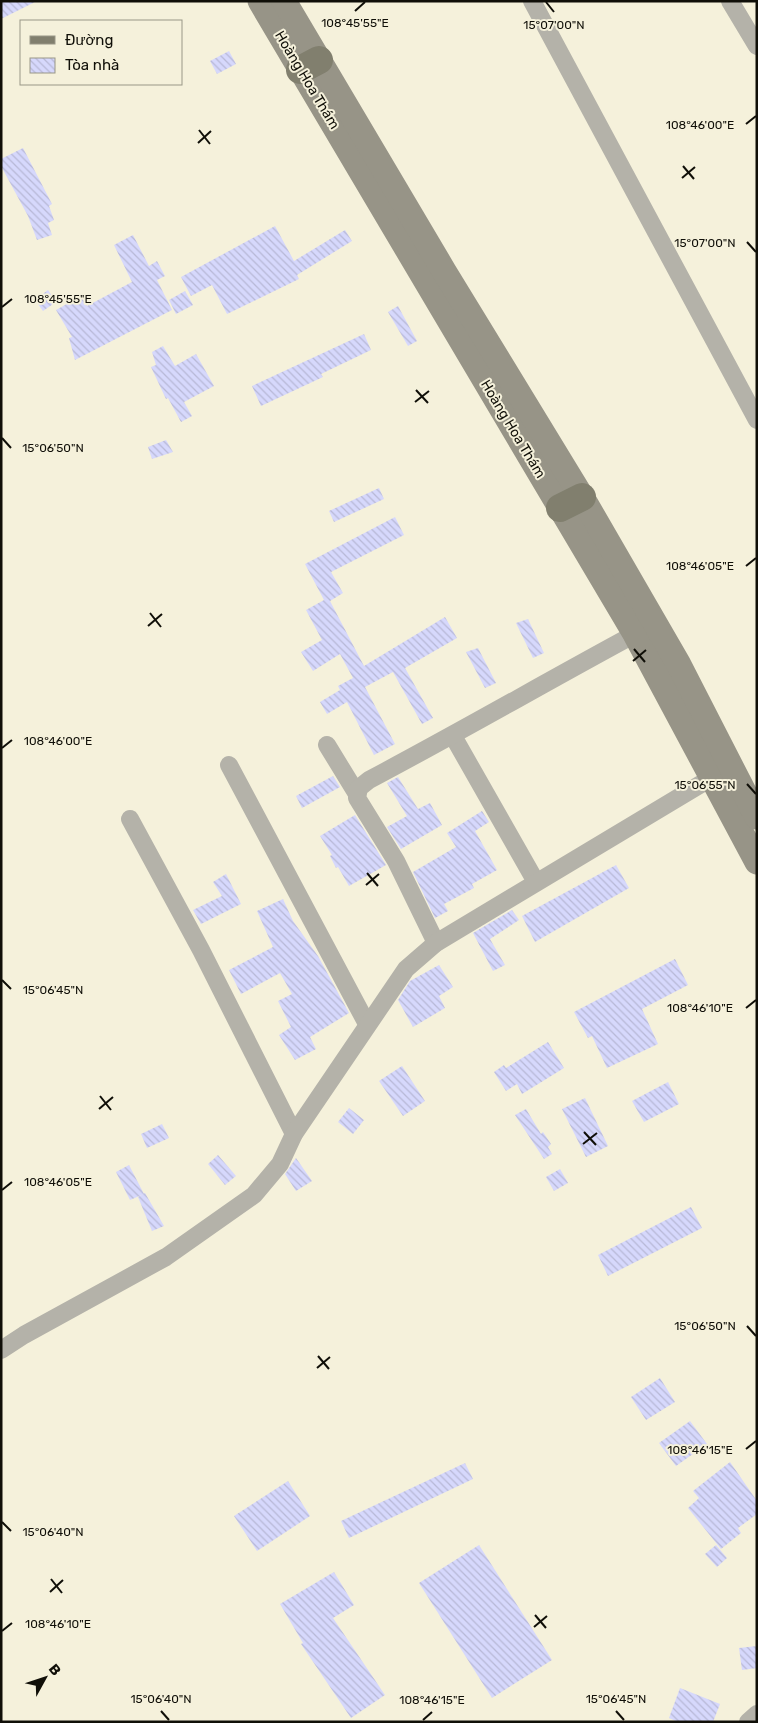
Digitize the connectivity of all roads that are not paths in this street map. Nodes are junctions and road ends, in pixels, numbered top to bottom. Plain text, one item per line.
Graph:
1 (260, 1) edge
2 (532, 1) edge
3 (730, 1) edge
4 (287, 4) edge
5 (757, 46) edge
6 (309, 65) junction
7 (757, 420) edge
8 (571, 502) junction
9 (635, 634) junction
10 (453, 736) junction
11 (327, 746) dead end
12 (229, 765) dead end
13 (711, 778) junction
14 (357, 794) junction
15 (757, 817) edge
16 (130, 819) dead end
17 (757, 862) edge
18 (536, 882) junction
19 (436, 943) junction
20 (367, 1024) junction
21 (294, 1134) junction
22 (1, 1350) edge
23 (757, 1714) edge
24 (748, 1722) edge

1 - 6 main road, Hoàng Hoa Thám
2 - 7 street
3 - 5 street
4 - 6 main road, Hoàng Hoa Thám
6 - 8 main road, Hoàng Hoa Thám
8 - 9 main road, Hoàng Hoa Thám
8 - 15 main road, Hoàng Hoa Thám
9 - 10 street
9 - 13 main road, Hoàng Hoa Thám
10 - 14 street
10 - 18 street
11 - 14 street
12 - 20 street
13 - 17 main road, Hoàng Hoa Thám
13 - 18 street
14 - 19 street
16 - 21 street
18 - 19 street
19 - 20 street
20 - 21 street
21 - 22 street
23 - 24 street

